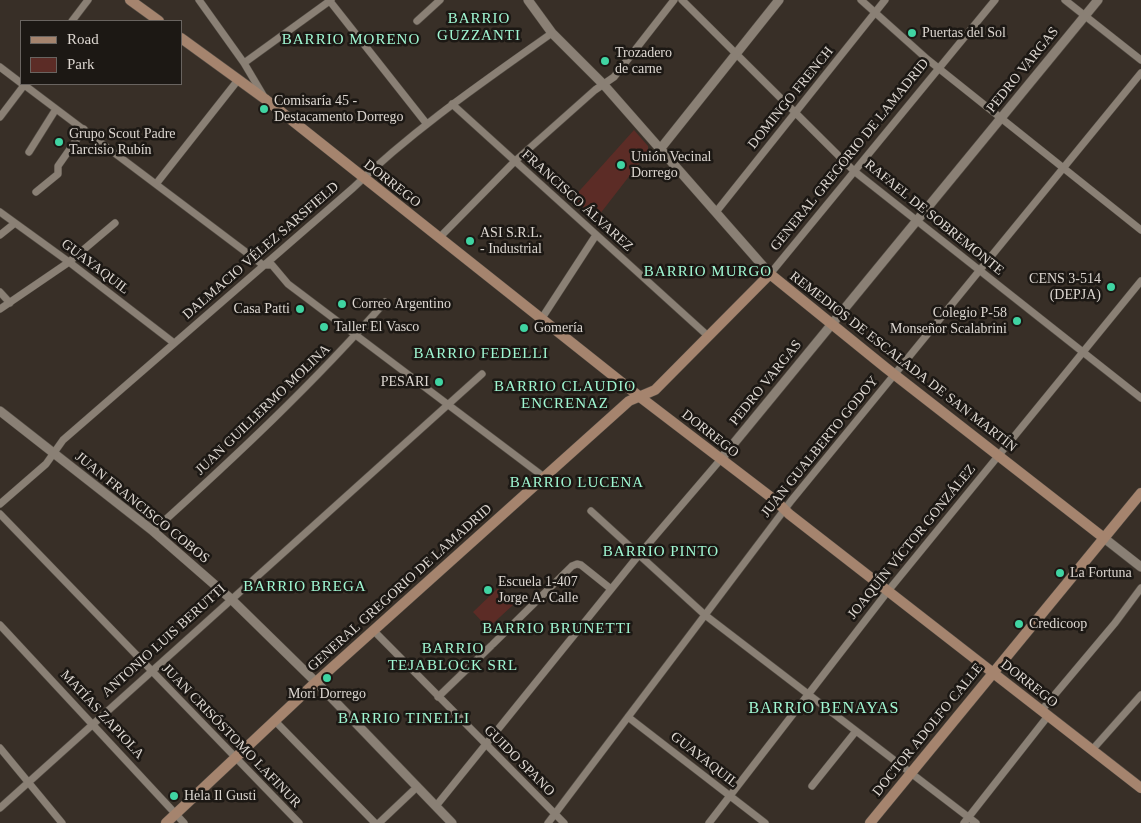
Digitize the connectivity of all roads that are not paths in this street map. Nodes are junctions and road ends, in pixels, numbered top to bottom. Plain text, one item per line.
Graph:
1 (88, 0) edge
2 (130, 0) edge
3 (199, 0) edge
4 (330, 0) edge
5 (440, 0) edge
6 (528, 0) edge
7 (674, 0) edge
8 (682, 0) edge
9 (778, 0) edge
10 (862, 0) edge
11 (885, 0) edge
12 (994, 0) edge
13 (1065, 0) edge
14 (1098, 0) edge
15 (875, 12) junction
16 (1085, 16) junction
17 (73, 20) edge
18 (158, 20) edge
19 (417, 21) dead end
20 (552, 32) junction
21 (182, 39) edge
22 (736, 54) junction
23 (1141, 60) edge
24 (244, 63) junction
25 (0, 67) edge
26 (938, 68) junction
27 (1141, 73) edge
28 (238, 80) junction
29 (20, 82) edge
30 (22, 85) edge
31 (24, 85) edge
32 (604, 85) junction
33 (265, 99) junction
34 (452, 104) junction
35 (56, 109) junction
36 (795, 113) junction
37 (0, 117) edge
38 (1001, 118) junction
39 (426, 123) junction
40 (84, 129) junction
41 (661, 148) junction
42 (29, 152) dead end
43 (514, 162) junction
44 (1063, 168) junction
45 (854, 171) junction
46 (363, 178) junction
47 (156, 184) junction
48 (36, 192) dead end
49 (0, 212) edge
50 (716, 212) junction
51 (916, 221) junction
52 (16, 223) junction
53 (115, 223) dead end
54 (1141, 230) edge
55 (0, 235) edge
56 (596, 235) junction
57 (439, 238) junction
58 (69, 262) junction
59 (263, 265) junction
60 (979, 270) junction
61 (770, 274) junction
62 (1141, 281) edge
63 (0, 292) edge
64 (385, 302) dead end
65 (10, 303) junction
66 (0, 309) edge
67 (542, 318) junction
68 (832, 324) junction
69 (356, 335) junction
70 (708, 336) junction
71 (174, 343) junction
72 (1082, 353) junction
73 (482, 374) dead end
74 (894, 374) junction
75 (640, 397) junction
76 (1141, 398) edge
77 (448, 405) junction
78 (0, 411) edge
79 (52, 453) junction
80 (998, 456) junction
81 (721, 460) junction
82 (544, 477) junction
83 (1141, 493) edge
84 (0, 504) edge
85 (784, 510) junction
86 (591, 511) dead end
87 (0, 514) edge
88 (154, 532) junction
89 (1104, 538) junction
90 (638, 556) junction
91 (1141, 567) edge
92 (1141, 588) edge
93 (611, 589) junction
94 (888, 591) junction
95 (231, 599) junction
96 (705, 615) junction
97 (0, 625) edge
98 (373, 630) junction
99 (151, 671) junction
100 (993, 673) junction
101 (316, 682) junction
102 (808, 694) junction
103 (1141, 695) edge
104 (438, 697) junction
105 (1044, 713) junction
106 (628, 717) junction
107 (274, 720) junction
108 (93, 724) junction
109 (856, 731) junction
110 (485, 745) junction
111 (0, 748) edge
112 (1092, 750) junction
113 (236, 758) junction
114 (911, 773) junction
115 (28, 782) junction
116 (812, 786) dead end
117 (418, 787) junction
118 (1141, 788) edge
119 (730, 795) junction
120 (436, 806) junction
121 (0, 808) edge
122 (176, 814) junction
123 (555, 814) junction
124 (966, 820) edge
125 (62, 823) edge
126 (166, 823) edge
127 (184, 823) edge
128 (299, 823) edge
129 (375, 823) edge
130 (379, 823) edge
131 (452, 823) edge
132 (548, 823) edge
133 (564, 823) edge
134 (709, 823) edge
135 (765, 823) edge
136 (870, 823) edge
137 (976, 823) edge

1 - 17 street
2 - 18 main road
3 - 24 street, DORREGO
4 - 24 street
4 - 39 street
5 - 19 street
6 - 20 street, REMEDIOS DE ESCALADA DE SAN MARTÍN
7 - 32 street
8 - 22 street, RAFAEL DE SOBREMONTE
9 - 22 street
10 - 15 street
11 - 15 street, DOMINGO FRENCH
12 - 26 street, GENERAL GREGORIO DE LAMADRID
13 - 16 street
14 - 16 street, PEDRO VARGAS
15 - 26 street
15 - 36 street, DOMINGO FRENCH
16 - 23 street
16 - 38 street, PEDRO VARGAS
20 - 32 street, REMEDIOS DE ESCALADA DE SAN MARTÍN
20 - 34 street, DALMACIO VÉLEZ SARSFIELD
21 - 28 main road, DORREGO
22 - 36 street, RAFAEL DE SOBREMONTE
22 - 41 street
24 - 33 street, DORREGO
25 - 29 street
26 - 38 street
26 - 45 street, GENERAL GREGORIO DE LAMADRID
27 - 44 street, JUAN GUALBERTO GODOY
28 - 33 main road, DORREGO
28 - 47 street
30 - 37 street
31 - 35 street
32 - 41 street, REMEDIOS DE ESCALADA DE SAN MARTÍN
32 - 43 street
33 - 46 main road, DORREGO
34 - 39 street, DALMACIO VÉLEZ SARSFIELD
34 - 43 street, FRANCISCO ÁLVAREZ
35 - 40 street
35 - 42 street
36 - 45 street, RAFAEL DE SOBREMONTE
36 - 50 street, DOMINGO FRENCH
38 - 44 street
38 - 51 street, PEDRO VARGAS
39 - 46 street, DALMACIO VÉLEZ SARSFIELD
40 - 47 street
40 - 48 street
41 - 50 street, REMEDIOS DE ESCALADA DE SAN MARTÍN
43 - 56 street, FRANCISCO ÁLVAREZ
43 - 57 street
44 - 54 street
44 - 60 street, JUAN GUALBERTO GODOY
45 - 51 street, RAFAEL DE SOBREMONTE
45 - 61 street, GENERAL GREGORIO DE LAMADRID
46 - 57 main road, DORREGO
46 - 59 street, DALMACIO VÉLEZ SARSFIELD
47 - 59 street
49 - 52 street, GUAYAQUIL
50 - 61 street, REMEDIOS DE ESCALADA DE SAN MARTÍN
51 - 60 street, RAFAEL DE SOBREMONTE
51 - 68 street, PEDRO VARGAS
52 - 55 street
52 - 58 street, GUAYAQUIL
53 - 58 street
56 - 67 street
56 - 70 street, FRANCISCO ÁLVAREZ
57 - 67 main road, DORREGO
58 - 65 street
58 - 71 street, GUAYAQUIL
59 - 69 street
59 - 71 street, DALMACIO VÉLEZ SARSFIELD
60 - 72 street, RAFAEL DE SOBREMONTE
60 - 74 street, JUAN GUALBERTO GODOY
61 - 68 main road, REMEDIOS DE ESCALADA DE SAN MARTÍN
61 - 70 main road, GENERAL GREGORIO DE LAMADRID
62 - 72 street, JOAQUÍN VÍCTOR GONZÁLEZ
63 - 65 street
64 - 69 street, JUAN GUILLERMO MOLINA
65 - 66 street
67 - 75 main road, DORREGO
68 - 74 main road, REMEDIOS DE ESCALADA DE SAN MARTÍN
68 - 81 street, PEDRO VARGAS
69 - 77 street
69 - 88 street, JUAN GUILLERMO MOLINA
70 - 75 main road, GENERAL GREGORIO DE LAMADRID
71 - 79 street, DALMACIO VÉLEZ SARSFIELD
72 - 76 street, RAFAEL DE SOBREMONTE
72 - 80 street, JOAQUÍN VÍCTOR GONZÁLEZ
73 - 77 street, ANTONIO LUIS BERUTTI
74 - 80 main road, REMEDIOS DE ESCALADA DE SAN MARTÍN
74 - 85 street, JUAN GUALBERTO GODOY
75 - 81 main road, DORREGO
75 - 82 main road, GENERAL GREGORIO DE LAMADRID
77 - 82 street
77 - 95 street, ANTONIO LUIS BERUTTI
78 - 79 street, JUAN FRANCISCO COBOS
79 - 84 street, DALMACIO VÉLEZ SARSFIELD
79 - 88 street, JUAN FRANCISCO COBOS
80 - 89 main road, REMEDIOS DE ESCALADA DE SAN MARTÍN
80 - 94 street, JOAQUÍN VÍCTOR GONZÁLEZ
81 - 85 main road, DORREGO
81 - 90 street, PEDRO VARGAS
82 - 98 main road, GENERAL GREGORIO DE LAMADRID
83 - 89 main road, DOCTOR ADOLFO CALLE
85 - 94 main road, DORREGO
85 - 96 street, JUAN GUALBERTO GODOY
86 - 90 street
87 - 99 street, JUAN CRISÓSTOMO LAFINUR
88 - 95 street, JUAN FRANCISCO COBOS
89 - 91 street, REMEDIOS DE ESCALADA DE SAN MARTÍN
89 - 100 main road, DOCTOR ADOLFO CALLE
90 - 93 street, PEDRO VARGAS
90 - 96 street
92 - 105 street
93 - 104 street
93 - 110 street, PEDRO VARGAS
94 - 100 main road, DORREGO
94 - 102 street, JOAQUÍN VÍCTOR GONZÁLEZ
95 - 99 street, ANTONIO LUIS BERUTTI
95 - 101 street, JUAN FRANCISCO COBOS
96 - 102 street
96 - 106 street, JUAN GUALBERTO GODOY
97 - 108 street, MATÍAS ZAPIOLA
98 - 101 main road, GENERAL GREGORIO DE LAMADRID
98 - 104 street, GUIDO SPANO
99 - 108 street, ANTONIO LUIS BERUTTI
99 - 113 street, JUAN CRISÓSTOMO LAFINUR
100 - 105 main road, DORREGO
100 - 114 main road, DOCTOR ADOLFO CALLE
101 - 107 main road, GENERAL GREGORIO DE LAMADRID
101 - 117 street, JUAN FRANCISCO COBOS
102 - 109 street
102 - 119 street, JOAQUÍN VÍCTOR GONZÁLEZ
103 - 112 street
104 - 110 street, GUIDO SPANO
105 - 112 main road, DORREGO
105 - 124 street
106 - 119 street, GUAYAQUIL
106 - 123 street, JUAN GUALBERTO GODOY
107 - 113 main road, GENERAL GREGORIO DE LAMADRID
107 - 129 street
108 - 115 street, ANTONIO LUIS BERUTTI
108 - 122 street, MATÍAS ZAPIOLA
109 - 114 street
109 - 116 street
110 - 120 street, PEDRO VARGAS
110 - 123 street, GUIDO SPANO
111 - 115 street
112 - 118 main road, DORREGO
113 - 122 main road, GENERAL GREGORIO DE LAMADRID
113 - 128 street, JUAN CRISÓSTOMO LAFINUR
114 - 124 street
114 - 136 main road, DOCTOR ADOLFO CALLE
115 - 121 street, ANTONIO LUIS BERUTTI
115 - 125 street
117 - 120 street, JUAN FRANCISCO COBOS
117 - 130 street
119 - 134 street, JOAQUÍN VÍCTOR GONZÁLEZ
119 - 135 street, GUAYAQUIL
120 - 131 street, JUAN FRANCISCO COBOS
122 - 126 main road, GENERAL GREGORIO DE LAMADRID
122 - 127 street, MATÍAS ZAPIOLA
123 - 132 street, JUAN GUALBERTO GODOY
123 - 133 street, GUIDO SPANO
124 - 137 street

